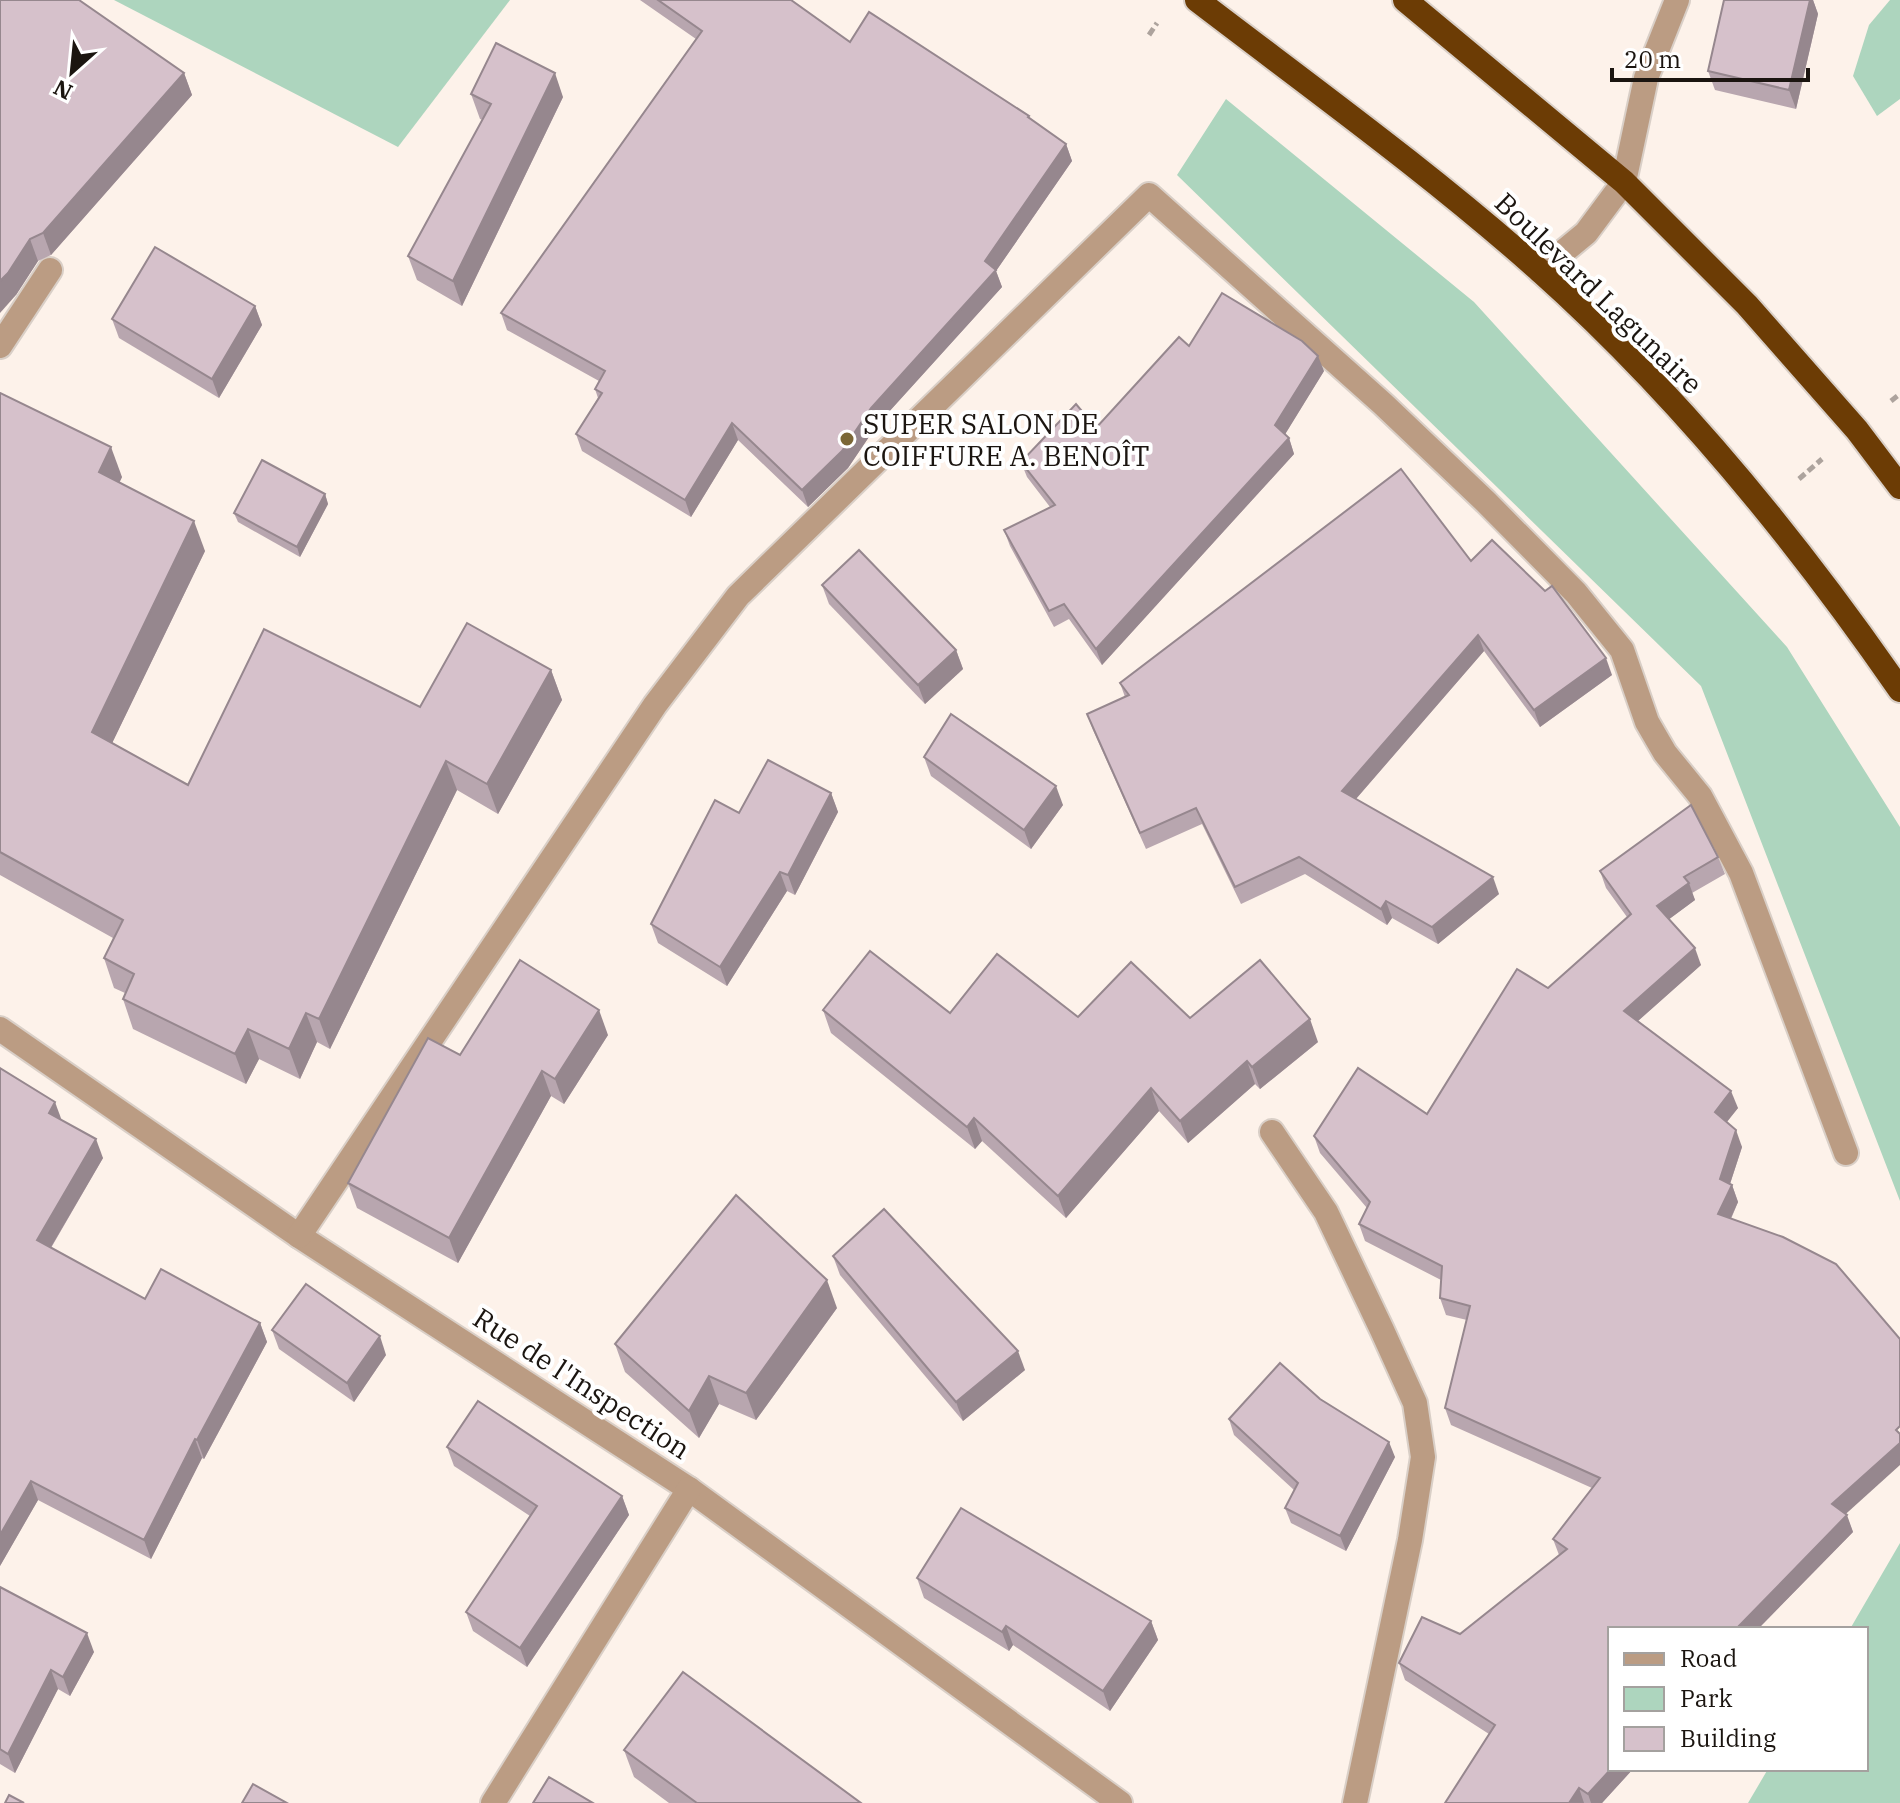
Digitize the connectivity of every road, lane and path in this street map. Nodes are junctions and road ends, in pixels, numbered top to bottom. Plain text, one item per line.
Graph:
1 (1197, 0) edge
2 (1405, 0) edge
3 (1677, 0) edge
4 (1624, 182) junction
5 (50, 270) dead end
6 (1540, 271) junction
7 (0, 346) edge
8 (1900, 394) edge
9 (1857, 430) junction
10 (1900, 487) edge
11 (1765, 507) junction
12 (1900, 690) edge
13 (0, 1029) edge
14 (1272, 1132) dead end
15 (1846, 1153) dead end
16 (299, 1236) junction
17 (689, 1489) junction
18 (493, 1803) edge
19 (1120, 1803) edge
20 (1355, 1803) edge

1 - 6 highway, Boulevard Lagunaire
2 - 4 highway
3 - 4 street
4 - 6 street
4 - 9 highway
5 - 7 street
6 - 11 highway, Boulevard Lagunaire
8 - 9 path
9 - 10 highway
9 - 11 path
11 - 12 highway, Boulevard Lagunaire
13 - 16 street, Rue de l'Inspection
14 - 20 street
15 - 16 street
16 - 17 street, Rue de l'Inspection
17 - 18 street
17 - 19 street, Rue de l'Inspection

